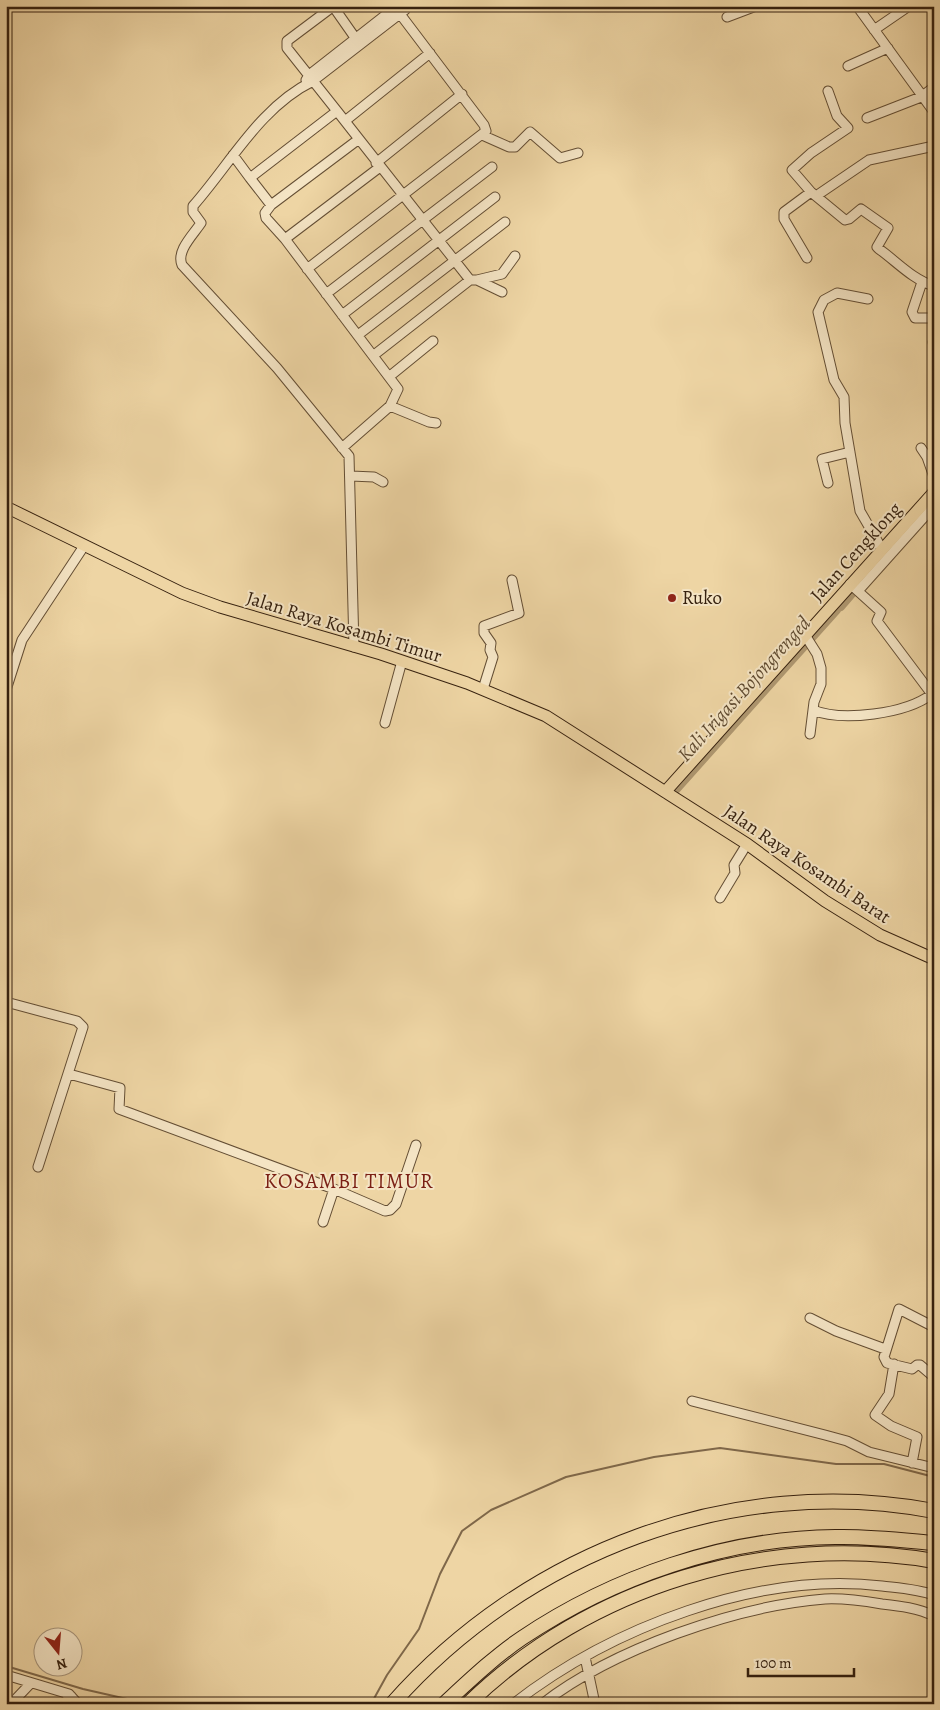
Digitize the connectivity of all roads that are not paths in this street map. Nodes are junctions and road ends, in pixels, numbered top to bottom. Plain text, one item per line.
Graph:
1 (756, 6) edge
2 (857, 6) edge
3 (909, 6) edge
4 (399, 8) edge
5 (726, 17) dead end
6 (874, 30) junction
7 (356, 38) junction
8 (888, 48) junction
9 (430, 53) junction
10 (848, 66) dead end
11 (311, 78) junction
12 (934, 86) edge
13 (828, 91) dead end
14 (462, 94) junction
15 (921, 97) junction
16 (336, 111) junction
17 (933, 111) edge
18 (867, 118) dead end
19 (345, 121) junction
20 (484, 133) junction
21 (359, 139) junction
22 (934, 146) edge
23 (578, 153) dead end
24 (233, 156) junction
25 (378, 165) junction
26 (492, 167) dead end
27 (250, 178) junction
28 (814, 194) junction
29 (402, 196) junction
30 (495, 197) dead end
31 (270, 205) junction
32 (422, 220) junction
33 (505, 222) dead end
34 (285, 239) junction
35 (438, 241) junction
36 (515, 256) dead end
37 (807, 258) dead end
38 (455, 261) junction
39 (307, 269) junction
40 (474, 280) junction
41 (922, 282) junction
42 (934, 286) edge
43 (502, 292) dead end
44 (326, 294) junction
45 (868, 299) dead end
46 (342, 315) junction
47 (928, 318) dead end
48 (358, 335) junction
49 (433, 341) dead end
50 (933, 342) edge
51 (934, 347) edge
52 (374, 355) junction
53 (390, 376) junction
54 (390, 406) junction
55 (436, 423) dead end
56 (342, 448) junction
57 (921, 448) dead end
58 (850, 452) junction
59 (351, 476) junction
60 (934, 477) edge
61 (383, 482) dead end
62 (828, 483) dead end
63 (934, 492) edge
64 (6, 507) edge
65 (933, 509) edge
66 (84, 546) junction
67 (882, 549) junction
68 (512, 580) dead end
69 (854, 588) junction
70 (808, 640) junction
71 (354, 647) junction
72 (402, 662) junction
73 (483, 689) junction
74 (6, 690) edge
75 (933, 696) edge
76 (812, 710) junction
77 (385, 723) dead end
78 (810, 734) dead end
79 (665, 792) junction
80 (747, 844) junction
81 (720, 898) dead end
82 (934, 959) edge
83 (6, 1002) edge
84 (69, 1074) junction
85 (416, 1145) dead end
86 (38, 1167) dead end
87 (334, 1189) junction
88 (323, 1222) dead end
89 (810, 1318) dead end
90 (934, 1327) edge
91 (885, 1349) junction
92 (894, 1364) junction
93 (934, 1377) edge
94 (692, 1401) dead end
95 (912, 1463) junction
96 (934, 1468) edge
97 (934, 1511) edge
98 (934, 1543) edge
99 (934, 1561) edge
100 (934, 1595) edge
101 (934, 1616) edge
102 (585, 1657) junction
103 (590, 1674) junction
104 (6, 1676) edge
105 (32, 1683) junction
106 (71, 1696) junction
107 (11, 1704) edge
108 (63, 1704) edge
109 (78, 1704) edge
110 (392, 1704) edge
111 (444, 1704) edge
112 (468, 1704) edge
113 (513, 1704) edge
114 (542, 1704) edge
115 (595, 1704) edge

1 - 5 street
2 - 6 street
3 - 6 street
4 - 7 street
4 - 9 street
4 - 11 street
6 - 8 street
7 - 11 street
7 - 11 street
8 - 10 street
8 - 15 street
9 - 14 street
9 - 19 street
11 - 16 street
11 - 24 street
12 - 15 street
13 - 28 street
14 - 20 street
14 - 25 street
15 - 17 street
15 - 18 street
16 - 19 street
16 - 27 street
19 - 21 street
20 - 23 street
20 - 29 street
21 - 25 street
21 - 31 street
22 - 28 street
24 - 27 street
24 - 56 street
25 - 29 street
25 - 34 street
26 - 32 street
27 - 31 street
28 - 37 street
28 - 41 street
29 - 32 street
29 - 39 street
30 - 35 street
31 - 34 street
32 - 35 street
32 - 44 street
33 - 38 street
34 - 39 street
35 - 38 street
35 - 46 street
36 - 40 street
38 - 40 street
38 - 48 street
39 - 44 street
40 - 43 street
40 - 52 street
41 - 42 street
41 - 47 street
44 - 46 street
45 - 58 street
46 - 48 street
48 - 52 street
49 - 53 street
50 - 51 street
52 - 53 street
53 - 54 street
54 - 55 street
54 - 56 street
56 - 59 street
57 - 60 street
58 - 62 street
58 - 67 street
59 - 61 street
59 - 71 street
63 - 67 main road, Jalan Cengklong
64 - 66 main road, Jalan Raya Kosambi Timur
65 - 69 street
66 - 71 main road, Jalan Raya Kosambi Timur
66 - 74 street
67 - 69 main road, Jalan Cengklong
68 - 73 street
69 - 70 main road, Jalan Cengklong
69 - 75 street
70 - 76 street
70 - 79 main road, Jalan Cengklong
71 - 72 main road, Jalan Raya Kosambi Timur
72 - 73 main road, Jalan Raya Kosambi Timur
72 - 77 street
73 - 79 main road, Jalan Raya Kosambi Timur
75 - 76 street
76 - 78 street
79 - 80 main road, Jalan Raya Kosambi Barat
80 - 81 street
80 - 82 main road, Jalan Raya Kosambi Barat
83 - 84 street
84 - 86 street
84 - 87 street
85 - 87 street
87 - 88 street
89 - 91 street
90 - 91 street
91 - 92 street
92 - 93 street
92 - 95 street
94 - 95 street
95 - 96 street
97 - 110 highway
98 - 111 highway
99 - 112 highway
100 - 102 street
101 - 103 street
102 - 103 street
102 - 113 street
103 - 114 street
103 - 115 street
104 - 105 street
105 - 106 street
105 - 107 street
106 - 108 street
106 - 109 street

